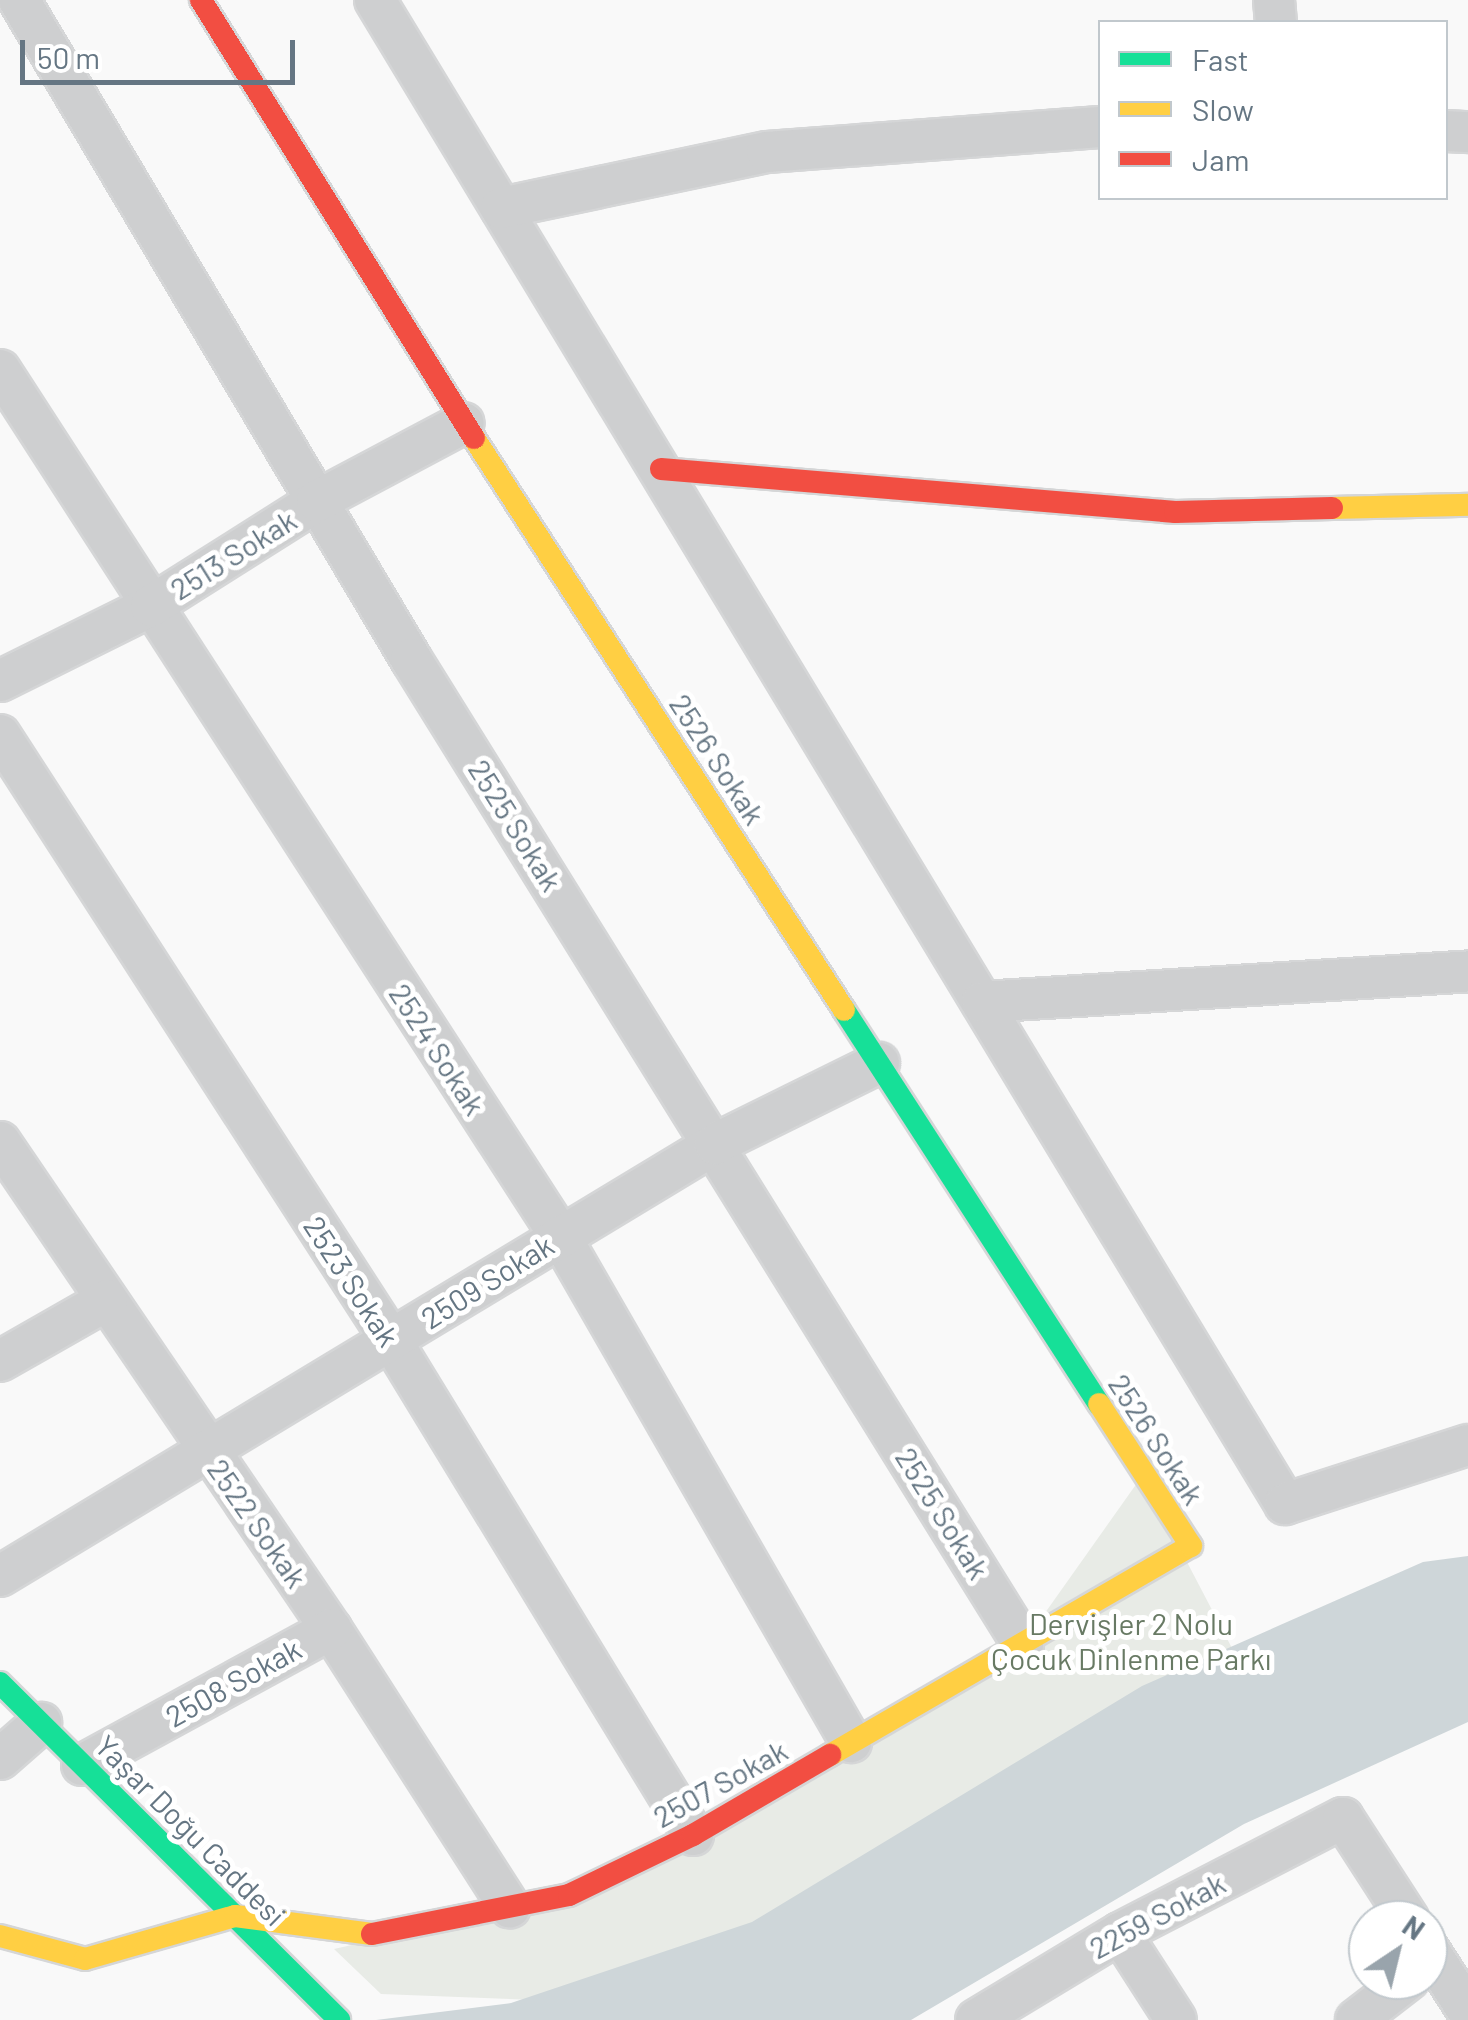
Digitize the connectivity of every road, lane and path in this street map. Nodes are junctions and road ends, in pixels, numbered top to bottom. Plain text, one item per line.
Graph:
1 (19, 0) edge
2 (202, 0) edge
3 (374, 0) edge
4 (1098, 127) edge
5 (501, 208) junction
6 (0, 370) edge
7 (464, 422) junction
8 (661, 469) junction
9 (317, 501) junction
10 (1468, 506) edge
11 (151, 606) junction
12 (0, 681) edge
13 (0, 735) edge
14 (1468, 972) edge
15 (982, 1002) junction
16 (879, 1063) junction
17 (0, 1142) edge
18 (716, 1144) junction
19 (560, 1236) junction
20 (107, 1300) junction
21 (391, 1340) junction
22 (0, 1360) edge
23 (1468, 1445) edge
24 (210, 1453) junction
25 (1190, 1546) joint
26 (0, 1576) edge
27 (331, 1628) junction
28 (1023, 1644) junction
29 (0, 1683) edge
30 (41, 1724) junction
31 (850, 1742) junction
32 (0, 1758) edge
33 (82, 1765) junction
34 (693, 1834) junction
35 (1396, 1900) edge
36 (510, 1908) junction
37 (235, 1916) junction
38 (1120, 1933) junction
39 (0, 1936) edge
40 (1448, 1989) edge
41 (1381, 2000) edge
42 (1468, 2010) edge
43 (339, 2020) edge
44 (976, 2020) edge
45 (1176, 2020) edge
46 (1356, 2020) edge

1 - 9 street, 2525 Sokak
2 - 7 street, 2526 Sokak
3 - 5 street
4 - 5 street
5 - 8 street
6 - 11 street, 2524 Sokak
7 - 9 street, 2513 Sokak
7 - 16 street, 2526 Sokak
8 - 10 street
8 - 15 street
9 - 11 street, 2513 Sokak
9 - 18 street, 2525 Sokak
11 - 12 street, 2513 Sokak
11 - 19 street, 2524 Sokak
13 - 21 street, 2523 Sokak
14 - 15 street
15 - 23 street
16 - 18 street, 2509 Sokak
16 - 25 street, 2526 Sokak
17 - 20 street, 2522 Sokak
18 - 19 street, 2509 Sokak
18 - 28 street, 2525 Sokak
19 - 21 street, 2509 Sokak
19 - 31 street, 2524 Sokak
20 - 22 street
20 - 24 street, 2522 Sokak
21 - 24 street, 2509 Sokak
21 - 34 street, 2523 Sokak
24 - 26 street, 2509 Sokak
24 - 27 street, 2522 Sokak
25 - 28 street, 2507 Sokak
27 - 33 street, 2508 Sokak
27 - 36 street, 2522 Sokak
28 - 31 street, 2507 Sokak
29 - 30 street, Yaşar Doğu Caddesi
30 - 32 street
30 - 33 street, Yaşar Doğu Caddesi
31 - 34 street, 2507 Sokak
33 - 37 street, Yaşar Doğu Caddesi
34 - 36 street, 2507 Sokak
35 - 38 street, 2259 Sokak
36 - 37 street, 2507 Sokak
37 - 39 street
37 - 43 street, Yaşar Doğu Caddesi
38 - 44 street, 2259 Sokak
38 - 45 street
40 - 42 street
41 - 46 street

